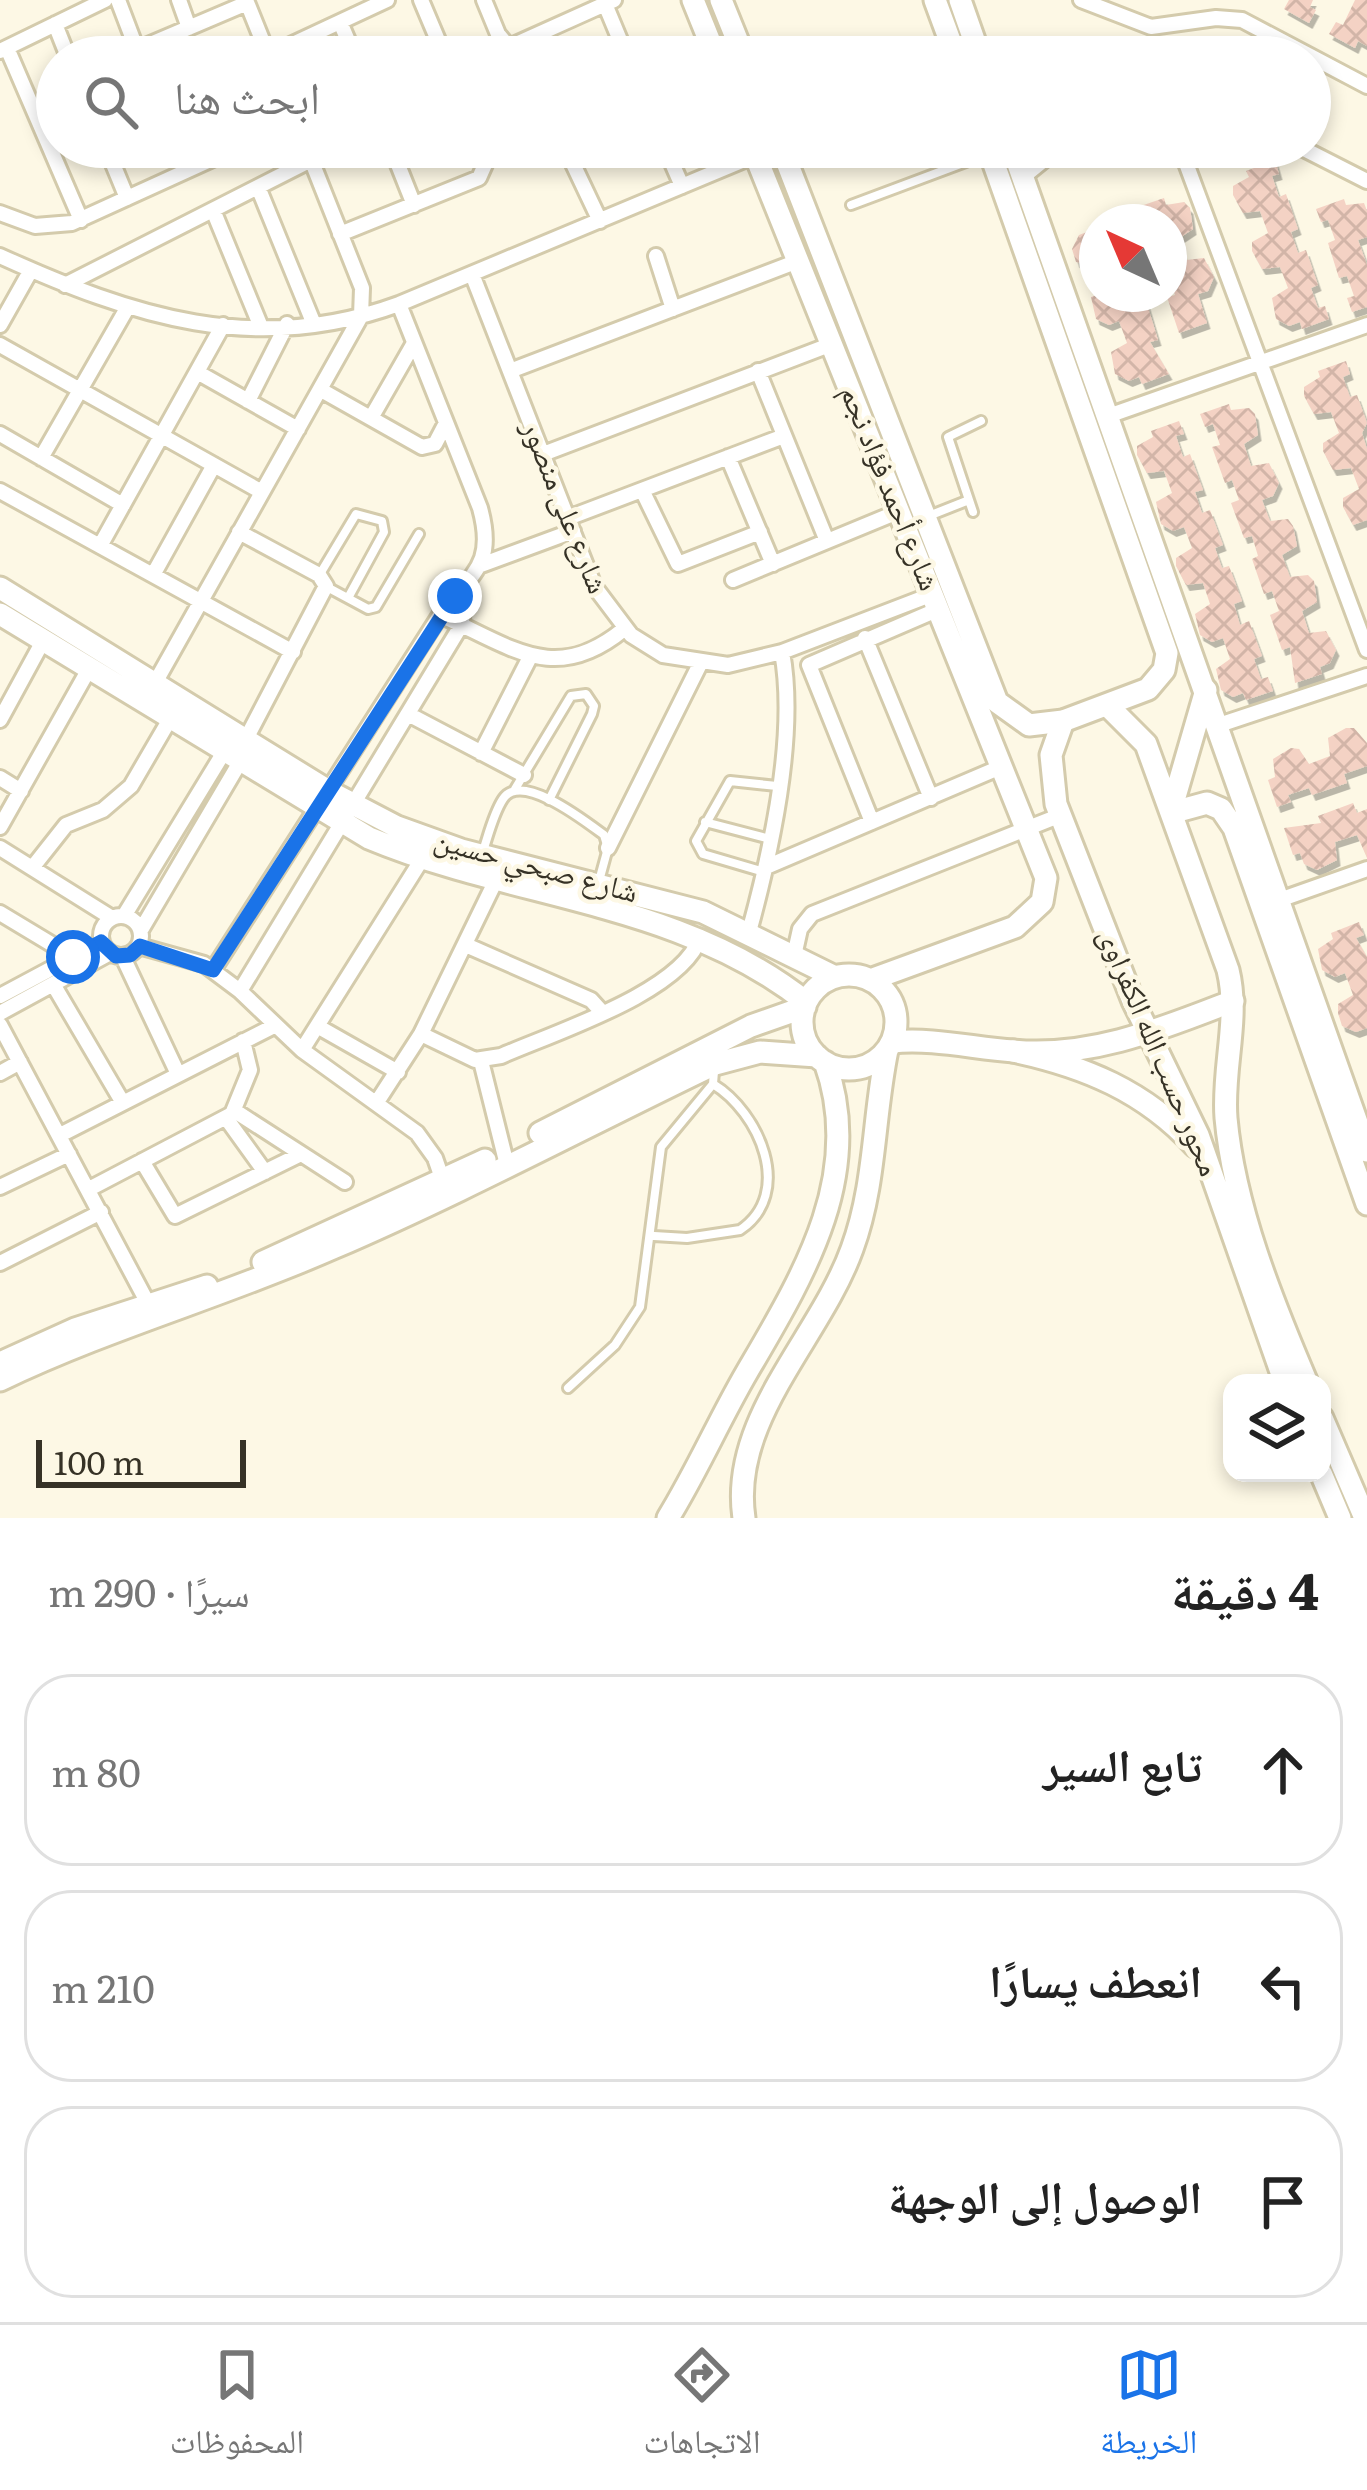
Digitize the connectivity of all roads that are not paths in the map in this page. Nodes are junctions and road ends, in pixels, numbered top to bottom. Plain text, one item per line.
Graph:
1 (105, 0) edge
2 (118, 0) edge
3 (178, 0) edge
4 (387, 0) edge
5 (421, 0) edge
6 (484, 0) edge
7 (693, 0) edge
8 (721, 0) edge
9 (935, 0) edge
10 (1081, 0) edge
11 (1226, 0) edge
12 (246, 2) edge
13 (610, 2) edge
14 (957, 15) edge
15 (1216, 18) junction
16 (340, 22) junction
17 (55, 25) junction
18 (189, 28) junction
19 (59, 36) edge
20 (132, 36) edge
21 (170, 36) edge
22 (260, 36) edge
23 (311, 36) edge
24 (346, 36) edge
25 (436, 36) edge
26 (503, 36) edge
27 (545, 36) edge
28 (621, 36) edge
29 (708, 36) edge
30 (736, 36) edge
31 (1272, 36) edge
32 (4, 50) edge
33 (1331, 67) edge
34 (1367, 86) edge
35 (36, 121) edge
36 (1331, 163) edge
37 (57, 168) edge
38 (115, 168) edge
39 (193, 168) edge
40 (287, 168) edge
41 (314, 168) edge
42 (399, 168) edge
43 (483, 168) edge
44 (576, 168) edge
45 (674, 168) edge
46 (719, 168) edge
47 (761, 168) edge
48 (789, 168) edge
49 (947, 168) edge
50 (1003, 168) edge
51 (1015, 168) edge
52 (1034, 168) edge
53 (1188, 168) edge
54 (1023, 177) junction
55 (1367, 181) edge
56 (682, 186) junction
57 (258, 187) junction
58 (128, 198) junction
59 (414, 205) junction
60 (851, 205) dead end
61 (213, 210) junction
62 (0, 213) edge
63 (81, 220) junction
64 (600, 221) junction
65 (340, 234) junction
66 (0, 256) edge
67 (656, 256) dead end
68 (798, 261) junction
69 (31, 270) junction
70 (472, 274) junction
71 (65, 285) junction
72 (399, 304) junction
73 (673, 309) junction
74 (126, 310) junction
75 (361, 316) junction
76 (313, 322) junction
77 (287, 324) junction
78 (0, 325) edge
79 (223, 325) junction
80 (1367, 325) edge
81 (261, 327) junction
82 (414, 343) junction
83 (832, 344) junction
84 (0, 345) edge
85 (1259, 362) junction
86 (758, 370) junction
87 (510, 371) junction
88 (197, 372) junction
89 (80, 390) junction
90 (321, 390) junction
91 (248, 401) junction
92 (1108, 416) junction
93 (371, 418) junction
94 (982, 421) dead end
95 (446, 423) junction
96 (298, 429) junction
97 (0, 434) edge
98 (161, 436) junction
99 (784, 436) junction
100 (543, 454) junction
101 (728, 457) junction
102 (40, 458) junction
103 (214, 465) junction
104 (642, 490) junction
105 (0, 491) edge
106 (262, 492) junction
107 (969, 500) junction
108 (123, 505) junction
109 (900, 511) junction
110 (973, 512) dead end
111 (923, 518) junction
112 (570, 524) junction
113 (239, 532) junction
114 (760, 532) junction
115 (418, 534) dead end
116 (827, 541) junction
117 (100, 546) junction
118 (772, 564) junction
119 (481, 565) junction
120 (153, 575) junction
121 (733, 580) dead end
122 (322, 581) junction
123 (0, 588) edge
124 (464, 592) junction
125 (348, 598) junction
126 (200, 601) junction
127 (936, 601) junction
128 (0, 614) edge
129 (440, 614) junction
130 (462, 624) junction
131 (624, 629) junction
132 (865, 638) junction
133 (44, 641) junction
134 (1367, 650) edge
135 (293, 652) junction
136 (782, 652) junction
137 (531, 655) junction
138 (700, 664) junction
139 (89, 669) junction
140 (1367, 676) edge
141 (155, 683) junction
142 (1206, 690) junction
143 (1109, 706) junction
144 (408, 714) junction
145 (0, 719) edge
146 (170, 719) junction
147 (1064, 721) junction
148 (1219, 725) junction
149 (246, 739) junction
150 (482, 753) junction
151 (232, 758) junction
152 (1003, 766) junction
153 (0, 778) edge
154 (519, 782) junction
155 (776, 786) junction
156 (21, 791) junction
157 (931, 798) junction
158 (549, 800) junction
159 (324, 801) junction
160 (1173, 810) junction
161 (346, 814) junction
162 (1060, 815) junction
163 (705, 822) junction
164 (872, 822) junction
165 (0, 827) edge
166 (1028, 828) junction
167 (770, 839) junction
168 (0, 848) edge
169 (608, 848) junction
170 (481, 855) junction
171 (422, 859) junction
172 (32, 868) junction
173 (766, 869) junction
174 (1367, 869) edge
175 (496, 880) junction
176 (599, 882) junction
177 (1282, 899) junction
178 (0, 913) edge
179 (118, 917) junction
180 (749, 932) junction
181 (140, 938) junction
182 (700, 938) junction
183 (468, 946) junction
184 (111, 951) junction
185 (794, 956) junction
186 (73, 957) junction
187 (213, 970) junction
188 (835, 977) junction
189 (870, 980) junction
190 (53, 984) junction
191 (240, 991) junction
192 (0, 996) edge
193 (1234, 1000) junction
194 (805, 1005) junction
195 (602, 1011) junction
196 (0, 1013) edge
197 (0, 1024) edge
198 (274, 1026) junction
199 (317, 1026) junction
200 (1150, 1033) junction
201 (421, 1034) junction
202 (243, 1041) junction
203 (889, 1046) junction
204 (302, 1050) junction
205 (1013, 1051) junction
206 (821, 1059) junction
207 (481, 1061) junction
208 (20, 1062) junction
209 (398, 1072) junction
210 (0, 1073) edge
211 (178, 1074) junction
212 (714, 1074) junction
213 (123, 1102) junction
214 (376, 1102) junction
215 (230, 1114) junction
216 (59, 1135) junction
217 (1367, 1151) edge
218 (69, 1154) junction
219 (301, 1154) junction
220 (505, 1158) junction
221 (1207, 1160) junction
222 (142, 1161) junction
223 (265, 1172) junction
224 (345, 1182) dead end
225 (0, 1187) edge
226 (444, 1187) junction
227 (89, 1189) junction
228 (1367, 1204) edge
229 (101, 1212) junction
230 (653, 1236) junction
231 (0, 1263) edge
232 (153, 1312) junction
233 (0, 1363) edge
234 (1282, 1374) edge
235 (1304, 1374) edge
236 (0, 1380) edge
237 (568, 1388) dead end
238 (1331, 1438) edge
239 (1325, 1482) edge
240 (668, 1518) edge
241 (744, 1518) edge
242 (1340, 1518) edge
243 (1366, 1518) edge

1 - 17 street
2 - 20 street
3 - 18 street
4 - 16 street
5 - 25 street
6 - 26 street
7 - 29 street
8 - 30 street
9 - 14 street
10 - 15 street
11 - 15 street
12 - 18 street
12 - 22 street
13 - 27 street
13 - 28 street
15 - 31 street
16 - 23 street
16 - 24 street
17 - 19 street
17 - 32 street
18 - 21 street
32 - 35 street
33 - 34 street
36 - 55 street
37 - 63 street
38 - 58 street
39 - 58 street
40 - 57 street
41 - 65 street
42 - 59 street
43 - 59 street
44 - 64 street
45 - 56 street
46 - 56 street
47 - 68 street, شارع أحمد فؤاد نجم
48 - 111 street, شارع أحمد فؤاد نجم
49 - 60 lane
50 - 143 street
51 - 54 street
52 - 54 street
53 - 85 street
54 - 92 street
56 - 64 street
57 - 61 street
57 - 76 street
58 - 63 street
59 - 65 street
61 - 71 street
61 - 81 street
62 - 63 street
64 - 70 street
65 - 75 street
66 - 69 street
67 - 73 street
68 - 73 street
68 - 83 street, شارع أحمد فؤاد نجم
69 - 71 street
69 - 78 street
70 - 72 street
70 - 87 street, شارع على منصور
71 - 74 street
72 - 75 street
72 - 82 street
73 - 87 street
74 - 79 street
74 - 89 street
75 - 76 street
75 - 90 street
76 - 77 street
77 - 81 street
77 - 91 street
79 - 81 street
79 - 88 street
80 - 85 street
82 - 93 street
82 - 95 street
83 - 86 street
83 - 109 street, شارع أحمد فؤاد نجم
84 - 89 street
85 - 92 street
85 - 134 street
86 - 99 street
86 - 100 street
87 - 100 street, شارع على منصور
88 - 91 street
88 - 98 street
89 - 98 street
89 - 102 street
90 - 93 street
90 - 96 street
91 - 96 street
92 - 142 street
93 - 95 street
94 - 107 lane
95 - 119 street
96 - 106 street
97 - 102 street
98 - 103 street
98 - 108 street
99 - 101 street
99 - 116 street
100 - 112 street, شارع على منصور
101 - 104 street
101 - 114 street
102 - 108 street
103 - 106 street
103 - 120 street
104 - 112 street
104 - 114 street
105 - 117 street
106 - 113 street
107 - 110 lane
107 - 111 lane
108 - 117 street
109 - 116 street
109 - 127 street, شارع أحمد فؤاد نجم
111 - 147 street, شارع أحمد فؤاد نجم
112 - 119 street
112 - 131 street, شارع على منصور
113 - 122 street
113 - 126 street
114 - 118 street
115 - 125 lane
116 - 118 street
117 - 120 street
118 - 121 street
119 - 124 street
120 - 126 street
122 - 125 lane
122 - 125 lane
122 - 135 street
123 - 141 street, شارع صبحي حسين
124 - 129 street
124 - 130 street
126 - 135 street
126 - 141 street
127 - 132 street
127 - 136 street, شارع على منصور
127 - 152 street, شارع أحمد فؤاد نجم
128 - 133 street, شارع صبحي حسين
129 - 130 street
129 - 159 street
130 - 137 street
130 - 144 street
131 - 137 street
131 - 138 street, شارع على منصور
132 - 157 street
132 - 164 street
133 - 139 street, شارع صبحي حسين
133 - 145 street
135 - 149 street
136 - 138 street, شارع على منصور
136 - 155 street
137 - 150 street
138 - 169 street
139 - 146 street, شارع صبحي حسين
139 - 156 street
140 - 148 street
141 - 149 street, شارع صبحي حسين
142 - 148 street
142 - 160 street
143 - 147 street
143 - 160 street, محور حسب الله الكفراوى
144 - 150 street
144 - 161 street
146 - 151 street, شارع صبحي حسين
146 - 172 street
147 - 162 street, محور حسب الله الكفراوى
148 - 177 street
149 - 159 street, شارع صبحي حسين
150 - 154 street
151 - 159 street, شارع صبحي حسين
151 - 179 street
151 - 181 street
152 - 157 street
152 - 166 street, شارع أحمد فؤاد نجم
153 - 156 street
154 - 158 lane
154 - 158 lane
154 - 170 lane
155 - 163 lane
155 - 167 street
156 - 165 street
157 - 164 street
158 - 169 lane
159 - 161 street, شارع صبحي حسين
159 - 187 street
160 - 193 street, محور حسب الله الكفراوى
160 - 228 street
161 - 170 street, شارع صبحي حسين
161 - 171 street, شارع صبحي حسين
161 - 191 street
162 - 166 street
162 - 200 street, محور حسب الله الكفراوى
163 - 167 lane
163 - 173 lane
164 - 173 street
166 - 185 street
166 - 189 street, شارع أحمد فؤاد نجم
167 - 173 street
168 - 172 street
169 - 176 lane
170 - 176 street, شارع صبحي حسين
171 - 175 street, شارع صبحي حسين
171 - 199 street
172 - 179 street
173 - 180 street
174 - 177 street
175 - 182 street, شارع صبحي حسين
175 - 183 street
176 - 180 street, شارع صبحي حسين
177 - 217 street
178 - 186 street
179 - 181 street
179 - 184 street
180 - 185 street, شارع صبحي حسين
181 - 184 street
181 - 187 street
182 - 194 street, شارع صبحي حسين
182 - 195 street
183 - 195 street
183 - 201 street
184 - 186 street
184 - 190 street
184 - 211 street
185 - 188 street, شارع صبحي حسين
186 - 192 street
187 - 191 street
188 - 189 street
188 - 194 street
189 - 203 street
190 - 196 street
190 - 213 street
191 - 198 street
193 - 200 street
193 - 235 street, محور حسب الله الكفراوى
194 - 206 street
194 - 220 street
195 - 207 street
197 - 208 street
198 - 202 street
198 - 204 street
199 - 204 street
199 - 209 street
200 - 205 street
200 - 221 street, محور حسب الله الكفراوى
201 - 207 street
201 - 209 street
202 - 211 street
202 - 215 street
203 - 205 street
203 - 206 street
203 - 241 street
204 - 214 street
205 - 221 street
206 - 212 street
206 - 240 street
207 - 220 street
208 - 210 street
208 - 216 street
209 - 214 street
211 - 213 street
212 - 220 street
212 - 230 lane
212 - 230 lane
213 - 216 street
214 - 226 street
215 - 219 street
215 - 222 street
215 - 223 street
216 - 218 street
218 - 225 street
218 - 227 street
219 - 223 street
219 - 224 street
220 - 226 street
221 - 234 street, محور حسب الله الكفراوى
222 - 223 street
222 - 227 street
226 - 232 street
227 - 229 street
229 - 231 street
229 - 232 street
230 - 237 lane
232 - 233 street
232 - 236 street
238 - 243 street
239 - 242 street

